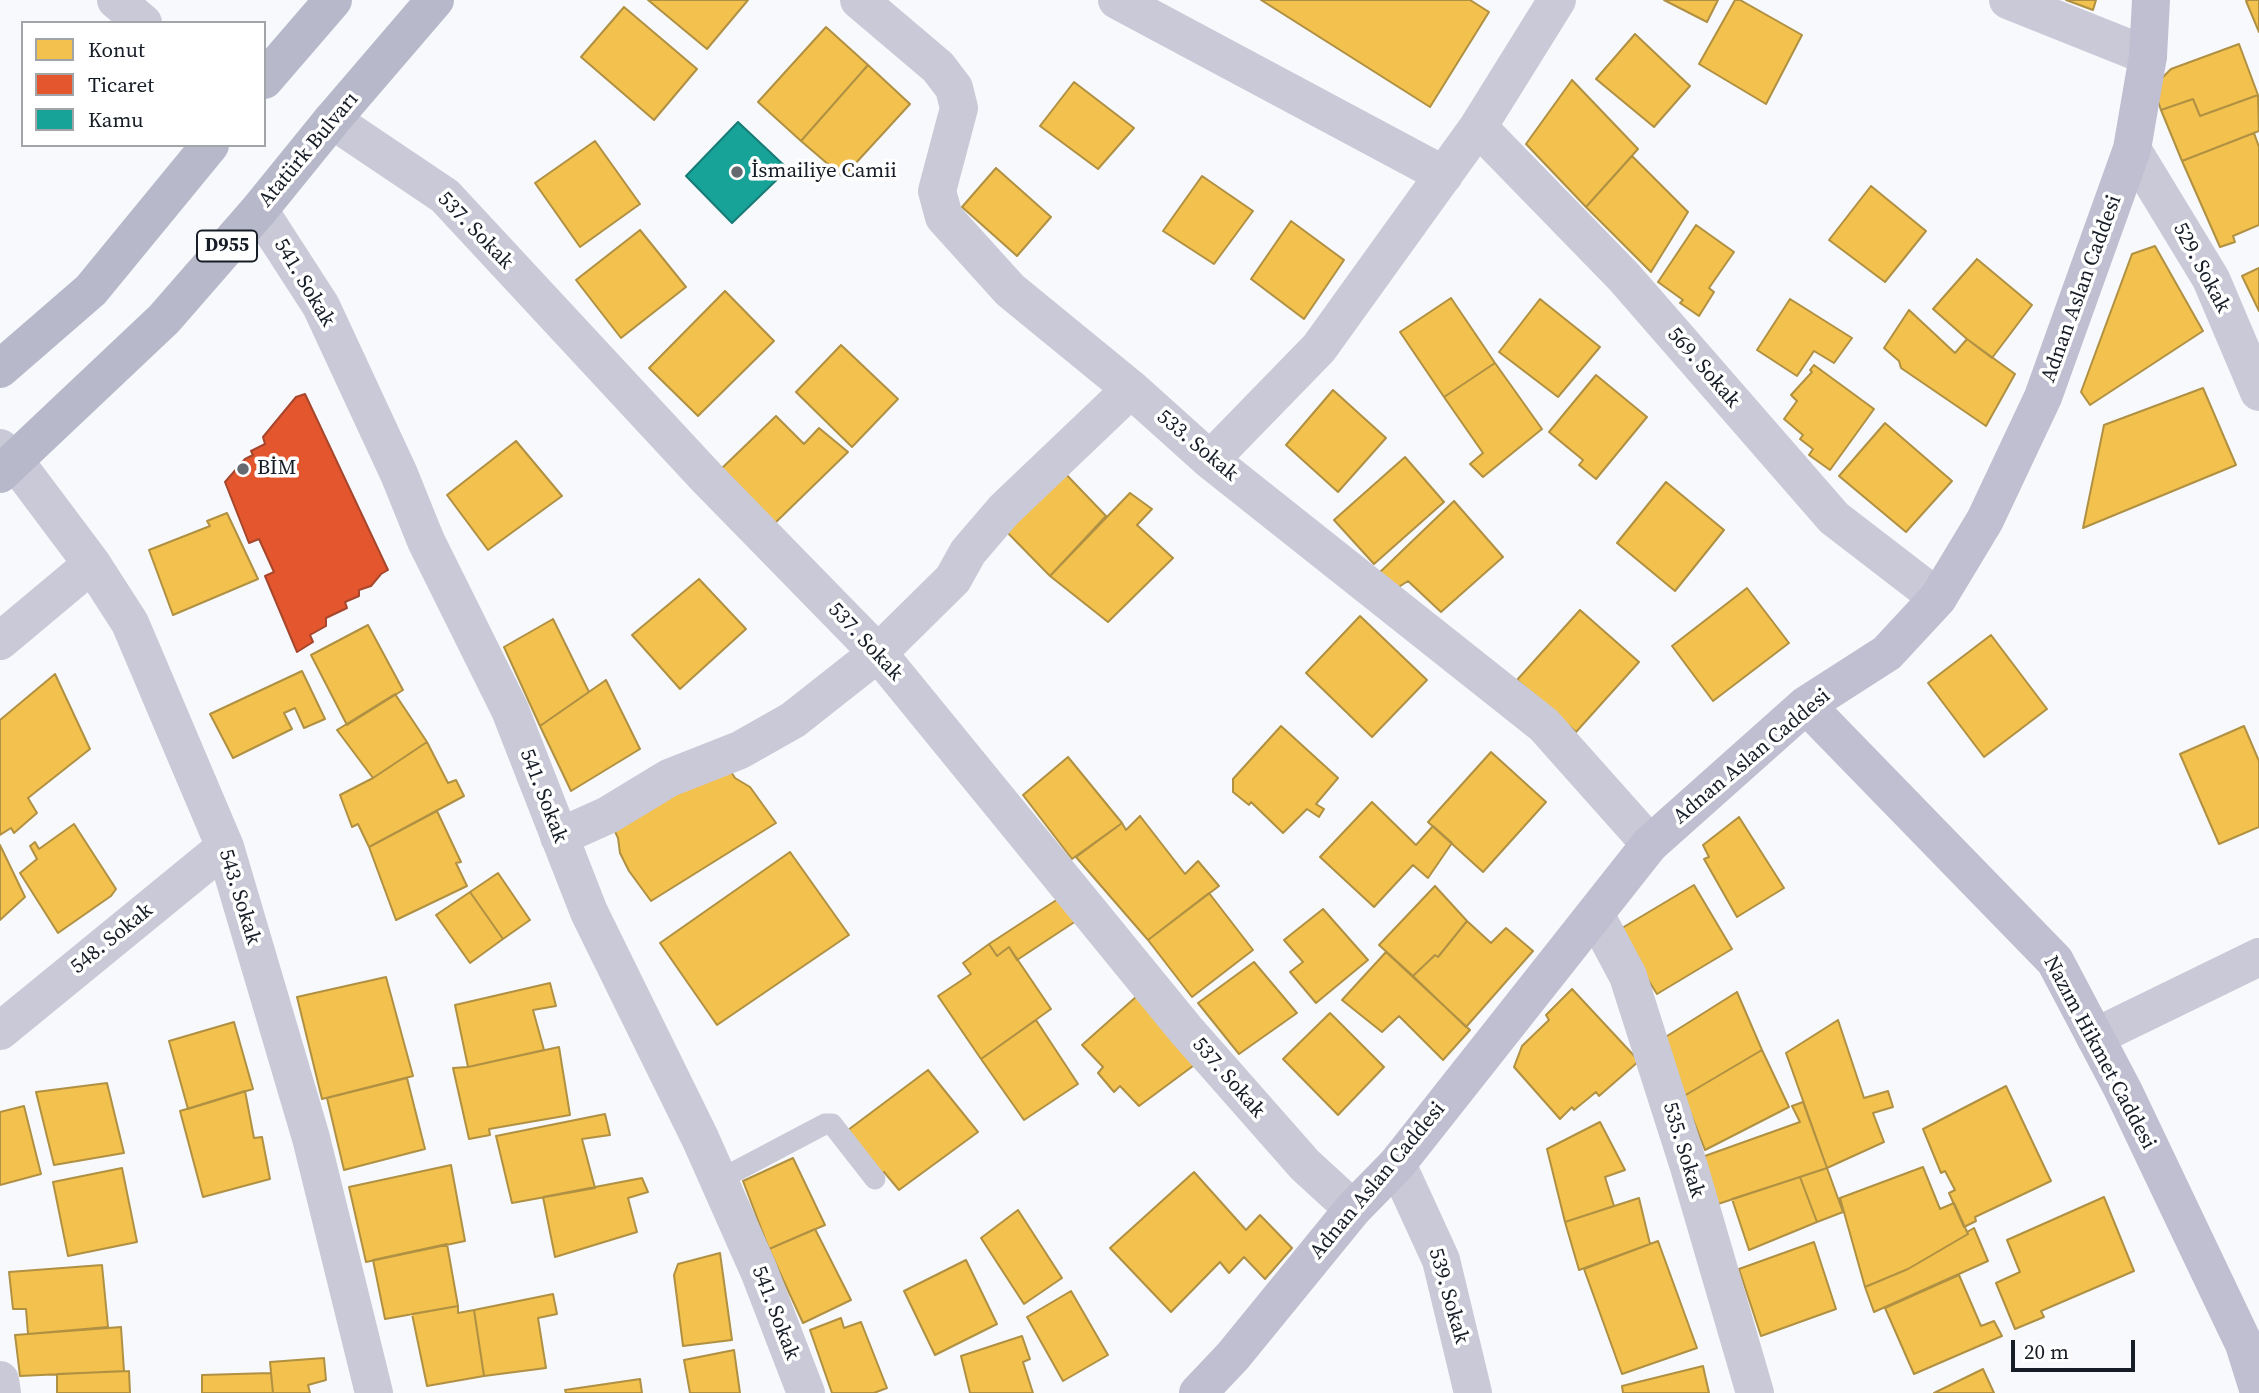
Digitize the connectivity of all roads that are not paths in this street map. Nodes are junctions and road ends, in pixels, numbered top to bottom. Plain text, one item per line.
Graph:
1 (116, 0) edge
2 (333, 0) edge
3 (435, 0) edge
4 (859, 0) edge
5 (1117, 0) edge
6 (1557, 0) edge
7 (2008, 0) edge
8 (2151, 0) edge
9 (141, 21) edge
10 (2148, 56) junction
11 (266, 78) edge
12 (332, 120) junction
13 (1478, 127) junction
14 (208, 147) edge
15 (2132, 149) junction
16 (1444, 175) junction
17 (259, 210) junction
18 (0, 369) edge
19 (1131, 389) junction
20 (2259, 392) edge
21 (1210, 460) junction
22 (5, 461) edge
23 (92, 564) junction
24 (1938, 598) junction
25 (0, 641) edge
26 (878, 653) junction
27 (1806, 705) junction
28 (559, 837) junction
29 (1650, 844) junction
30 (225, 847) junction
31 (1595, 914) junction
32 (2259, 957) edge
33 (0, 1031) edge
34 (2095, 1037) junction
35 (1396, 1164) junction
36 (875, 1179) dead end
37 (719, 1180) junction
38 (1353, 1209) junction
39 (0, 1380) edge
40 (2259, 1392) edge
41 (2, 1393) edge
42 (374, 1393) edge
43 (806, 1393) edge
44 (1198, 1393) edge
45 (1473, 1393) edge
46 (1755, 1393) edge

1 - 9 street
2 - 11 main road
3 - 12 main road, Atatürk Bulvarı / D955
4 - 19 street, 533. Sokak
5 - 16 street
6 - 13 street
7 - 10 street
8 - 10 street, Adnan Aslan Caddesi
10 - 15 street, Adnan Aslan Caddesi
12 - 17 main road, Atatürk Bulvarı / D955
12 - 26 street, 537. Sokak
13 - 16 street
13 - 24 street, 569. Sokak
14 - 18 main road
15 - 20 street, 529. Sokak
15 - 24 street, Adnan Aslan Caddesi
16 - 21 street
17 - 22 main road, Atatürk Bulvarı / D955
17 - 28 street, 541. Sokak
19 - 21 street, 533. Sokak
19 - 26 street
21 - 29 street, 533. Sokak
22 - 23 street, 543. Sokak
23 - 25 street
23 - 30 street, 543. Sokak
24 - 27 street, Adnan Aslan Caddesi
26 - 28 street
26 - 38 street, 537. Sokak
27 - 29 street, Adnan Aslan Caddesi
27 - 34 street, Nazım Hikmet Caddesi
28 - 37 street, 541. Sokak
29 - 31 street, Adnan Aslan Caddesi
30 - 33 street, 548. Sokak
30 - 42 street, 543. Sokak
31 - 35 street, Adnan Aslan Caddesi
31 - 46 street, 535. Sokak
32 - 34 street
34 - 40 street, Nazım Hikmet Caddesi
35 - 38 street, Adnan Aslan Caddesi
35 - 45 street, 539. Sokak
36 - 37 lane
37 - 43 street, 541. Sokak
38 - 44 street, Adnan Aslan Caddesi
39 - 41 street

